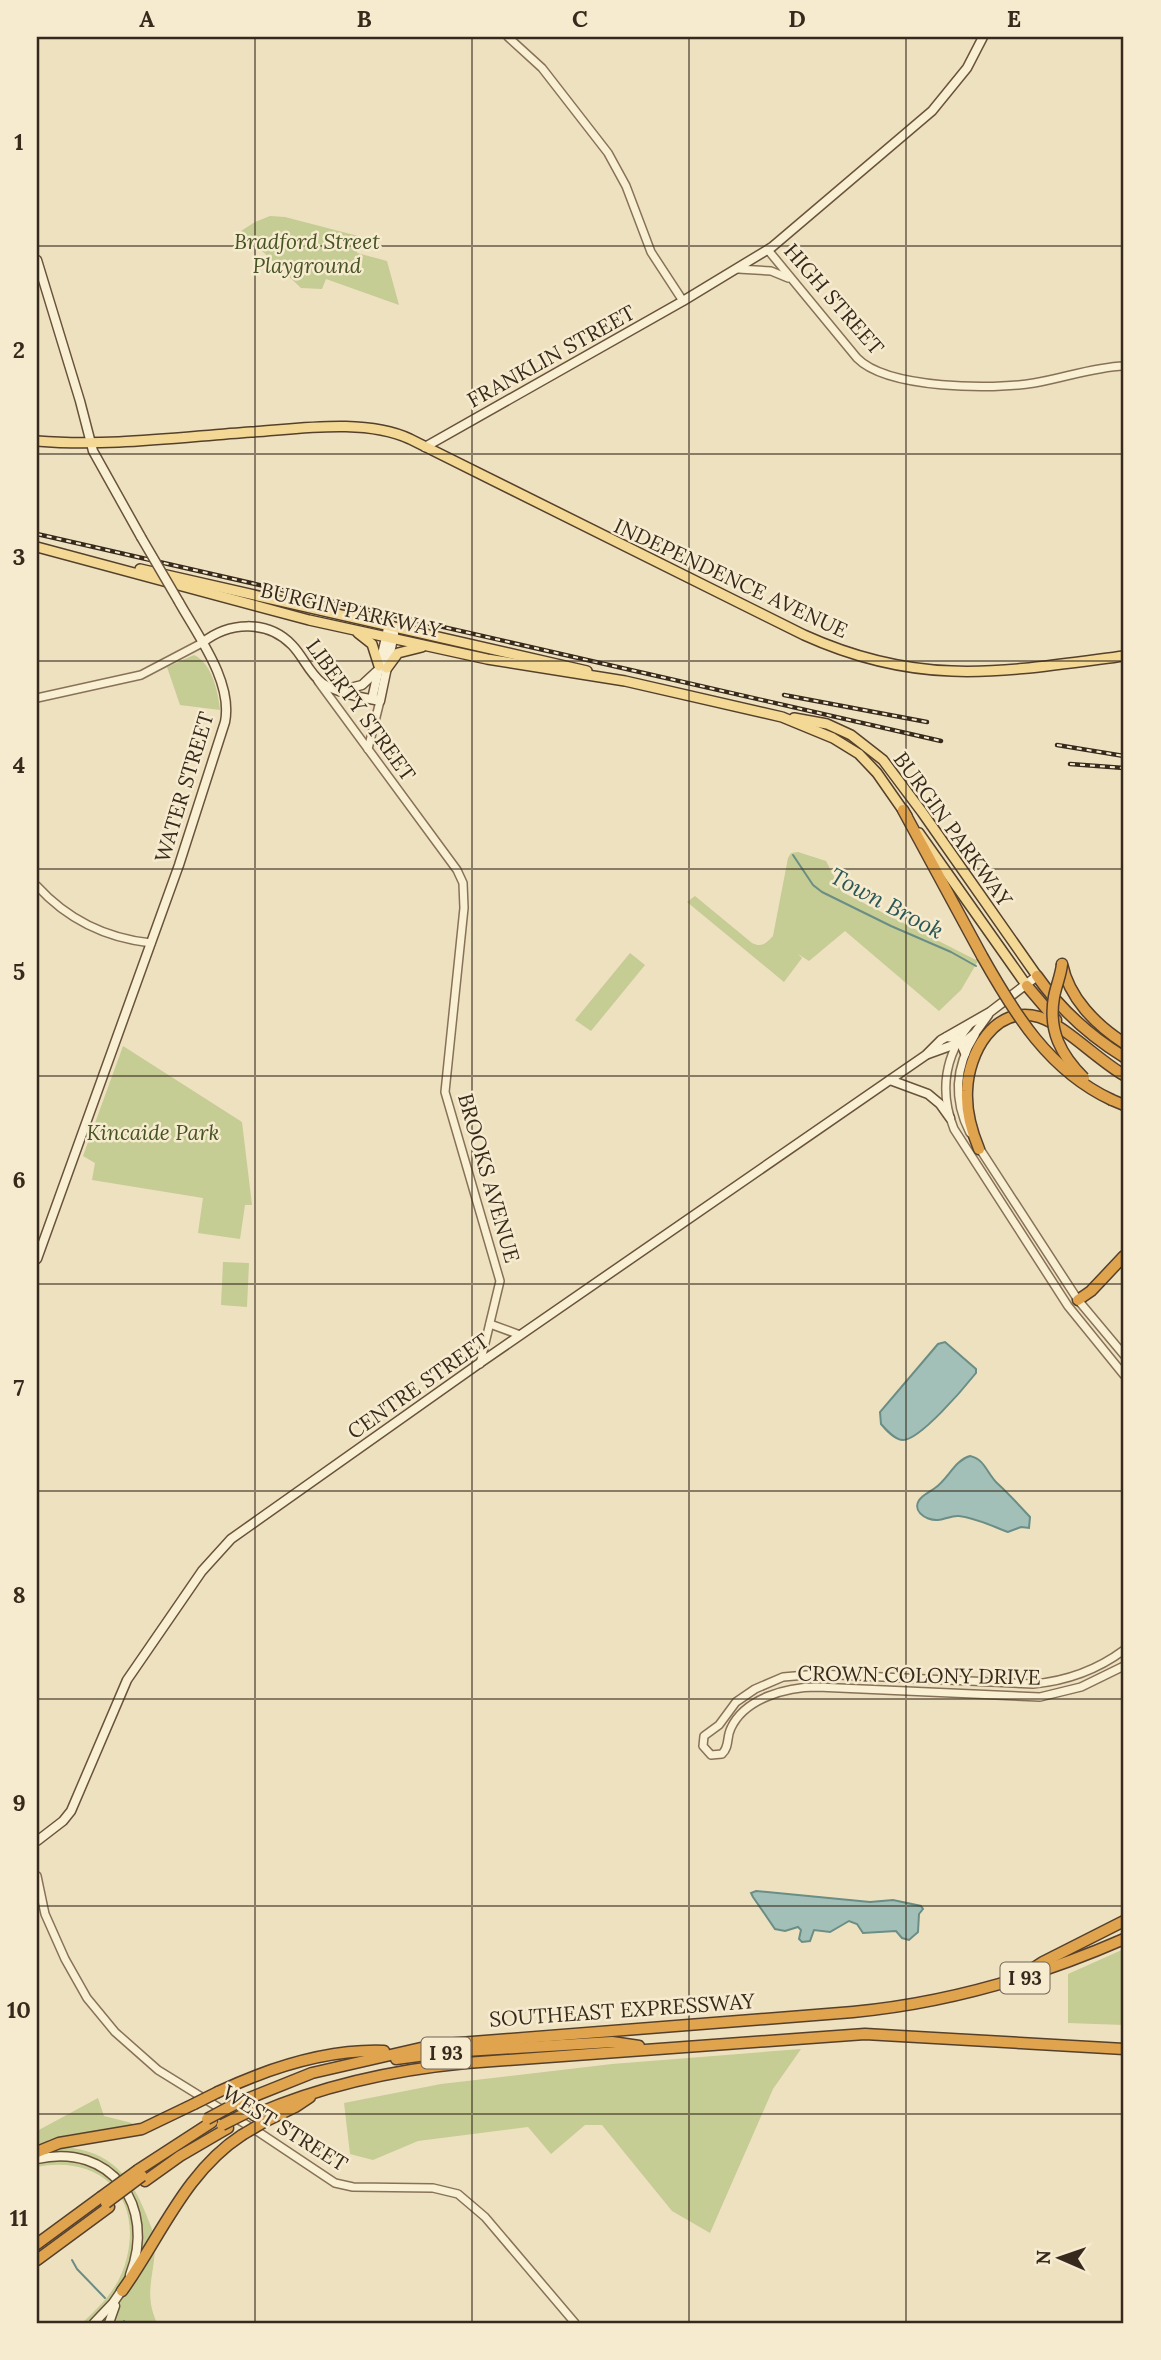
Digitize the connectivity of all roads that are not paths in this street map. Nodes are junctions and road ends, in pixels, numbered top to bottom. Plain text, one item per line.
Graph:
1 (508, 37) edge
2 (983, 37) edge
3 (768, 250) junction
4 (37, 260) edge
5 (738, 269) junction
6 (793, 281) junction
7 (684, 301) junction
8 (1123, 366) edge
9 (37, 441) edge
10 (90, 443) junction
11 (425, 447) junction
12 (37, 547) edge
13 (73, 555) junction
14 (392, 625) junction
15 (340, 626) junction
16 (390, 638) junction
17 (202, 643) junction
18 (433, 647) junction
19 (1124, 656) edge
20 (383, 667) junction
21 (314, 676) junction
22 (625, 681) junction
23 (336, 690) junction
24 (37, 698) edge
25 (376, 700) junction
26 (782, 717) junction
27 (368, 749) junction
28 (903, 810) junction
29 (460, 876) joint
30 (37, 886) edge
31 (151, 943) junction
32 (1037, 976) junction
33 (1027, 986) junction
34 (990, 1012) junction
35 (973, 1020) junction
36 (979, 1029) junction
37 (947, 1037) junction
38 (959, 1042) junction
39 (1078, 1043) junction
40 (1124, 1043) edge
41 (965, 1053) junction
42 (926, 1055) junction
43 (1124, 1057) edge
44 (1124, 1075) edge
45 (890, 1080) junction
46 (1112, 1100) junction
47 (1124, 1105) edge
48 (950, 1118) junction
49 (979, 1149) junction
50 (1124, 1256) edge
51 (37, 1259) edge
52 (1078, 1300) junction
53 (490, 1324) junction
54 (520, 1335) junction
55 (1124, 1355) edge
56 (480, 1364) junction
57 (1124, 1375) edge
58 (1124, 1650) edge
59 (1124, 1666) edge
60 (711, 1731) junction
61 (728, 1743) junction
62 (37, 1841) edge
63 (37, 1876) edge
64 (37, 1904) edge
65 (46, 1918) junction
66 (1124, 1921) edge
67 (1124, 1939) edge
68 (1012, 1982) junction
69 (654, 2027) junction
70 (612, 2042) junction
71 (656, 2049) junction
72 (1124, 2049) edge
73 (399, 2052) junction
74 (318, 2091) junction
75 (246, 2109) junction
76 (217, 2123) junction
77 (37, 2152) edge
78 (37, 2159) edge
79 (140, 2173) junction
80 (103, 2200) junction
81 (37, 2238) edge
82 (37, 2244) edge
83 (37, 2253) edge
84 (37, 2260) edge
85 (121, 2291) junction
86 (94, 2323) edge
87 (109, 2323) edge
88 (575, 2323) edge

1 - 7 street
2 - 3 main road, FRANKLIN STREET
3 - 5 main road, FRANKLIN STREET
3 - 6 street, HIGH STREET
4 - 10 main road, WATER STREET
5 - 6 street
5 - 7 main road, FRANKLIN STREET
6 - 8 street, HIGH STREET
7 - 11 main road, FRANKLIN STREET
9 - 10 main road
10 - 11 main road
10 - 17 main road, WATER STREET, bridge
11 - 19 main road, INDEPENDENCE AVENUE
12 - 13 main road, BURGIN PARKWAY
13 - 14 main road, BURGIN PARKWAY
13 - 15 main road, BURGIN PARKWAY
14 - 16 main road
14 - 22 main road, BURGIN PARKWAY
15 - 16 main road, BURGIN PARKWAY
15 - 20 main road
16 - 18 main road, BURGIN PARKWAY
16 - 20 main road
17 - 21 main road, LIBERTY STREET
17 - 24 street
17 - 31 main road, WATER STREET
18 - 20 main road
18 - 22 main road, BURGIN PARKWAY
20 - 23 main road
20 - 25 main road
21 - 23 main road
21 - 27 street, LIBERTY STREET
22 - 26 main road, BURGIN PARKWAY
23 - 25 main road
25 - 27 street
26 - 28 main road, BURGIN PARKWAY
26 - 32 main road, BURGIN PARKWAY
27 - 29 street, LIBERTY STREET
28 - 33 main road, BURGIN PARKWAY
28 - 46 highway, bridge
29 - 53 street, BROOKS AVENUE
30 - 31 street
31 - 51 main road, WATER STREET
32 - 33 main road, CENTRE STREET
32 - 43 highway
33 - 34 main road, CENTRE STREET
33 - 39 highway
34 - 35 main road, CENTRE STREET
34 - 36 main road, CENTRE STREET
35 - 37 main road, CENTRE STREET
35 - 38 street
36 - 38 main road, CENTRE STREET
36 - 41 street
37 - 38 main road
37 - 42 main road, CENTRE STREET
38 - 41 main road
38 - 42 main road, CENTRE STREET
38 - 48 street
39 - 44 highway
39 - 49 highway
40 - 46 highway, bridge
41 - 49 street
42 - 45 main road, CENTRE STREET
45 - 48 main road
45 - 54 main road, CENTRE STREET
46 - 47 highway
48 - 57 street
49 - 52 street
50 - 52 highway
52 - 55 street
53 - 54 street
53 - 56 street, BROOKS AVENUE
54 - 56 main road, CENTRE STREET
56 - 62 main road, CENTRE STREET
58 - 60 street, CROWN COLONY DRIVE
59 - 61 street, CROWN COLONY DRIVE
60 - 61 street
60 - 61 street
63 - 65 street, WEST STREET
64 - 65 street, WEST STREET
65 - 88 street, WEST STREET
66 - 68 highway
67 - 68 highway, SOUTHEAST EXPRESSWAY / I 93
68 - 69 highway, SOUTHEAST EXPRESSWAY / I 93
69 - 70 highway, I 93
69 - 73 highway, SOUTHEAST EXPRESSWAY / I 93
70 - 71 highway, I 93
70 - 75 highway, I 93
71 - 72 highway, SOUTHEAST EXPRESSWAY / I 93
71 - 74 highway, SOUTHEAST EXPRESSWAY / I 93
73 - 75 highway, SOUTHEAST EXPRESSWAY / I 93
73 - 77 highway, bridge
74 - 75 highway, SOUTHEAST EXPRESSWAY / I 93
74 - 85 highway, bridge
75 - 76 highway, SOUTHEAST EXPRESSWAY / I 93
75 - 76 highway, SOUTHEAST EXPRESSWAY / I 93, bridge
76 - 79 highway, SOUTHEAST EXPRESSWAY / I 93
76 - 79 highway, SOUTHEAST EXPRESSWAY / I 93
78 - 85 main road
79 - 80 highway, SOUTHEAST EXPRESSWAY / I 93, bridge
79 - 80 highway, SOUTHEAST EXPRESSWAY / I 93
80 - 81 highway, SOUTHEAST EXPRESSWAY / I 93
80 - 82 highway, I 93
80 - 83 highway, I 93
80 - 84 highway, SOUTHEAST EXPRESSWAY / I 93
85 - 86 main road
85 - 87 main road

